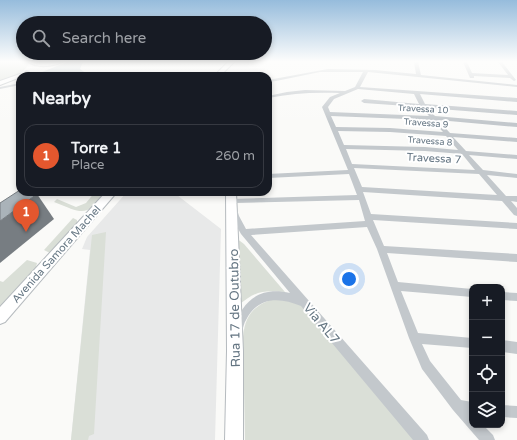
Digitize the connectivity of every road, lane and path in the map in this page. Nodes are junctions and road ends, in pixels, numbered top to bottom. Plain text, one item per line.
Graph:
1 (360, 83) edge
2 (481, 83) edge
3 (272, 84) edge
4 (16, 85) edge
5 (517, 85) edge
6 (0, 88) edge
7 (357, 88) junction
8 (343, 92) junction
9 (416, 92) junction
10 (279, 94) junction
11 (272, 96) edge
12 (517, 100) edge
13 (364, 101) dead end
14 (423, 106) junction
15 (517, 113) edge
16 (328, 114) junction
17 (434, 118) junction
18 (517, 125) edge
19 (334, 129) junction
20 (448, 134) junction
21 (517, 140) edge
22 (342, 147) junction
23 (462, 152) junction
24 (517, 157) edge
25 (351, 169) junction
26 (481, 172) junction
27 (272, 176) edge
28 (517, 176) edge
29 (360, 193) junction
30 (108, 196) edge
31 (263, 196) edge
32 (272, 196) edge
33 (231, 197) edge
34 (503, 197) junction
35 (517, 199) edge
36 (517, 213) edge
37 (369, 220) junction
38 (517, 226) edge
39 (244, 232) junction
40 (381, 249) junction
41 (517, 258) edge
42 (394, 286) junction
43 (469, 293) edge
44 (505, 296) edge
45 (517, 297) edge
46 (308, 306) junction
47 (0, 317) edge
48 (414, 338) junction
49 (469, 343) edge
50 (505, 346) edge
51 (517, 348) edge
52 (235, 351) junction
53 (457, 406) junction
54 (469, 408) edge
55 (505, 411) edge
56 (517, 412) edge
57 (469, 420) edge
58 (477, 428) edge
59 (235, 435) edge
60 (422, 440) edge
61 (488, 440) edge

1 - 7 street
2 - 5 street
3 - 10 street
4 - 6 street
7 - 8 street
7 - 9 street
8 - 10 street
8 - 16 street
9 - 12 street
9 - 14 street
10 - 11 street
13 - 14 street
14 - 15 street
14 - 17 street
16 - 17 street, Travessa 10
16 - 19 street
17 - 18 street, Travessa 10
17 - 20 street
19 - 20 street, Travessa 9
19 - 22 street
20 - 21 street, Travessa 9
20 - 23 street
22 - 23 street, Travessa 8
22 - 25 street
23 - 24 street, Travessa 8
23 - 26 street
25 - 26 street, Travessa 7
25 - 27 street, Travessa 7
25 - 29 street
26 - 28 street, Travessa 7
26 - 34 street
29 - 32 street
29 - 34 street
29 - 37 street
30 - 47 main road, Avenida Samora Machel
31 - 33 street
33 - 39 street, Via AL7
33 - 52 main road, Rua 17 de Outubro
34 - 35 street
34 - 36 street
37 - 38 street
37 - 39 street
37 - 40 street
39 - 46 street, Via AL7
40 - 41 street
40 - 42 street
42 - 43 street
42 - 48 street
44 - 45 street
46 - 52 street
46 - 60 street, Via AL7
48 - 49 street
48 - 53 street
50 - 51 street
52 - 59 main road, Rua 17 de Outubro
53 - 54 street
53 - 57 street
55 - 56 street
58 - 61 street

